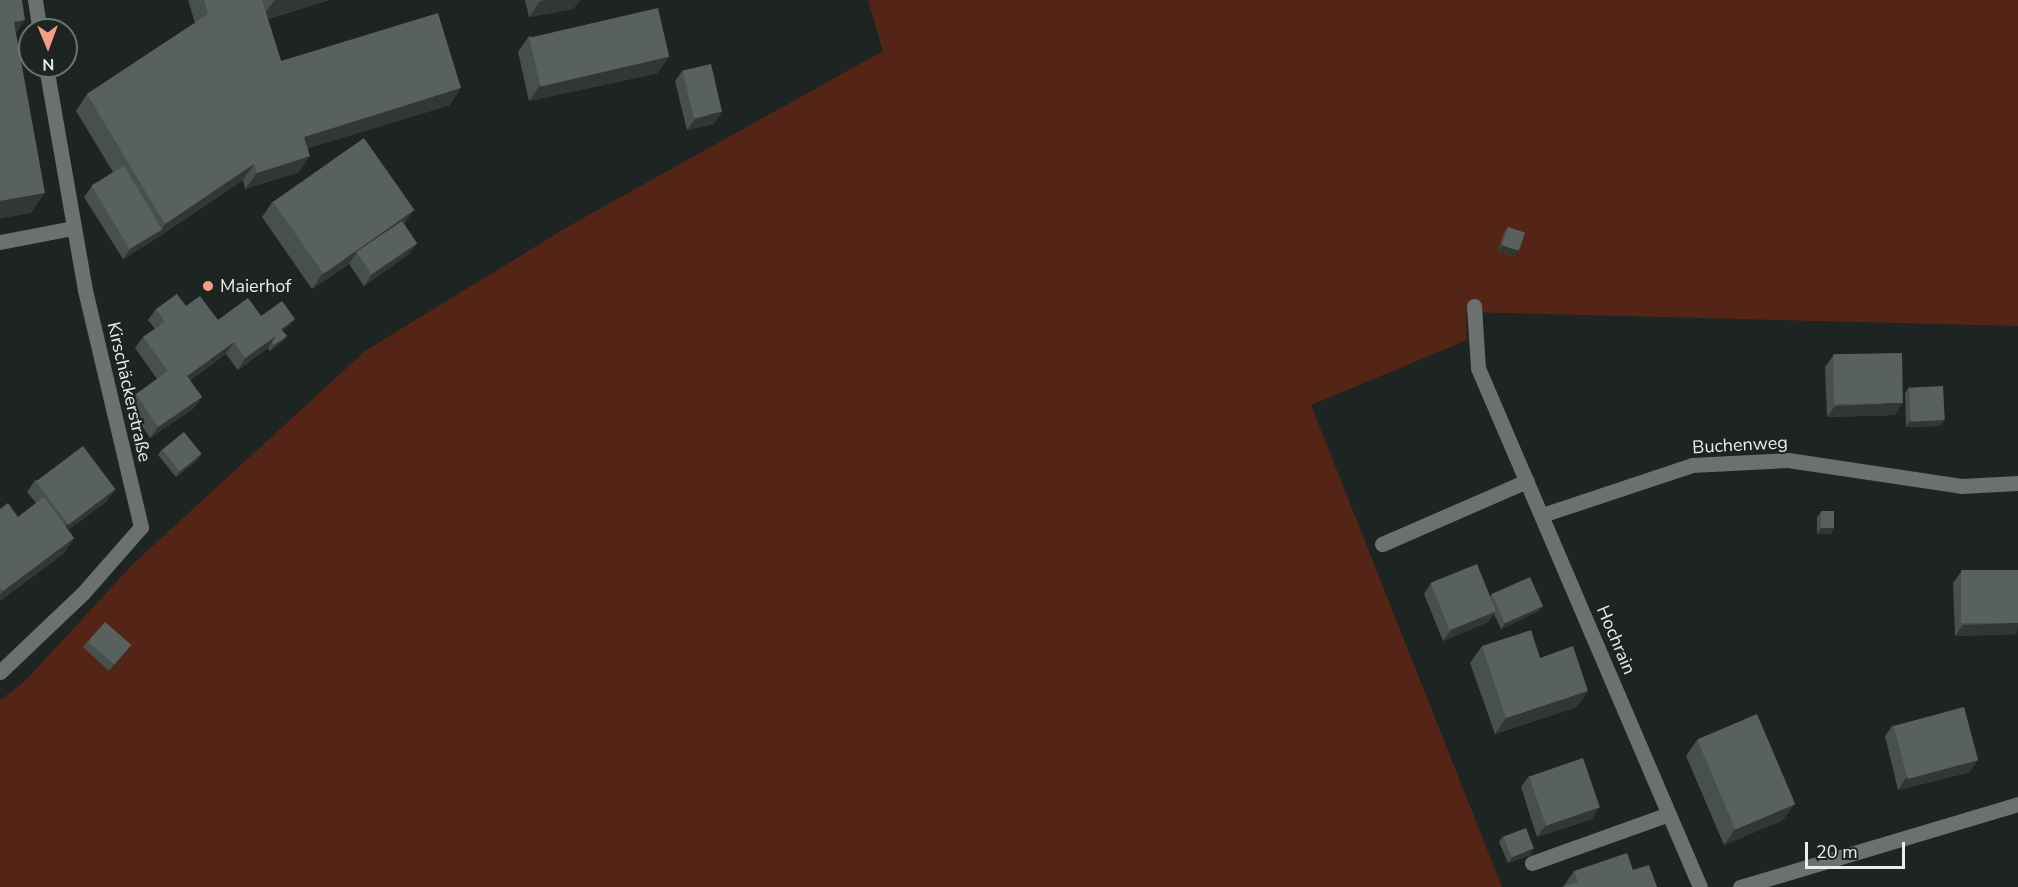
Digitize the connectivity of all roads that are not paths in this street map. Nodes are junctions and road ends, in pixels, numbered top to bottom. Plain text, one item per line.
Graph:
1 (35, 0) edge
2 (38, 18) edge
3 (48, 78) edge
4 (73, 228) junction
5 (0, 242) edge
6 (1474, 306) dead end
7 (1527, 481) junction
8 (2018, 483) edge
9 (1542, 515) junction
10 (1382, 544) dead end
11 (0, 672) edge
12 (2018, 804) edge
13 (1669, 814) junction
14 (1532, 863) dead end
15 (1700, 887) edge
16 (1740, 887) edge

1 - 2 street
3 - 4 street, Kirschäckerstraße
4 - 5 street
4 - 11 street, Kirschäckerstraße
6 - 7 street, Hochrain
7 - 9 street, Hochrain
7 - 10 street
8 - 9 street, Buchenweg
9 - 13 street, Hochrain
12 - 16 street
13 - 14 street
13 - 15 street, Hochrain

